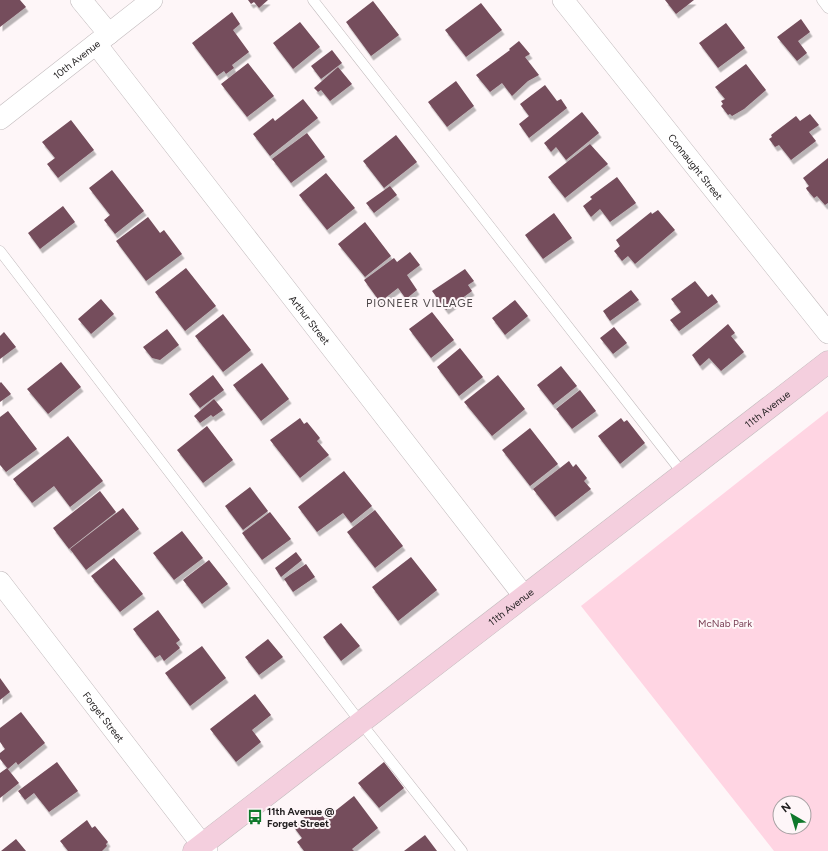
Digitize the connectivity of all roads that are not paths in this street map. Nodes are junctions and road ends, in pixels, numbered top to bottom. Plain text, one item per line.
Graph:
1 (81, 0) edge
2 (152, 0) edge
3 (313, 0) edge
4 (563, 0) edge
5 (822, 0) edge
6 (828, 8) edge
7 (102, 39) junction
8 (0, 119) edge
9 (0, 252) edge
10 (828, 333) edge
11 (828, 362) edge
12 (684, 475) junction
13 (0, 582) edge
14 (524, 596) junction
15 (361, 723) junction
16 (201, 849) edge
17 (462, 851) edge

1 - 7 street, Arthur Street
2 - 7 street, 10th Avenue
3 - 12 lane
4 - 10 street, Connaught Street
5 - 6 lane
7 - 8 street, 10th Avenue
7 - 14 street, Arthur Street
9 - 15 lane
11 - 12 street, 11th Avenue
12 - 14 street, 11th Avenue
13 - 16 street, Forget Street
14 - 15 street, 11th Avenue
15 - 16 street, 11th Avenue
15 - 17 lane

